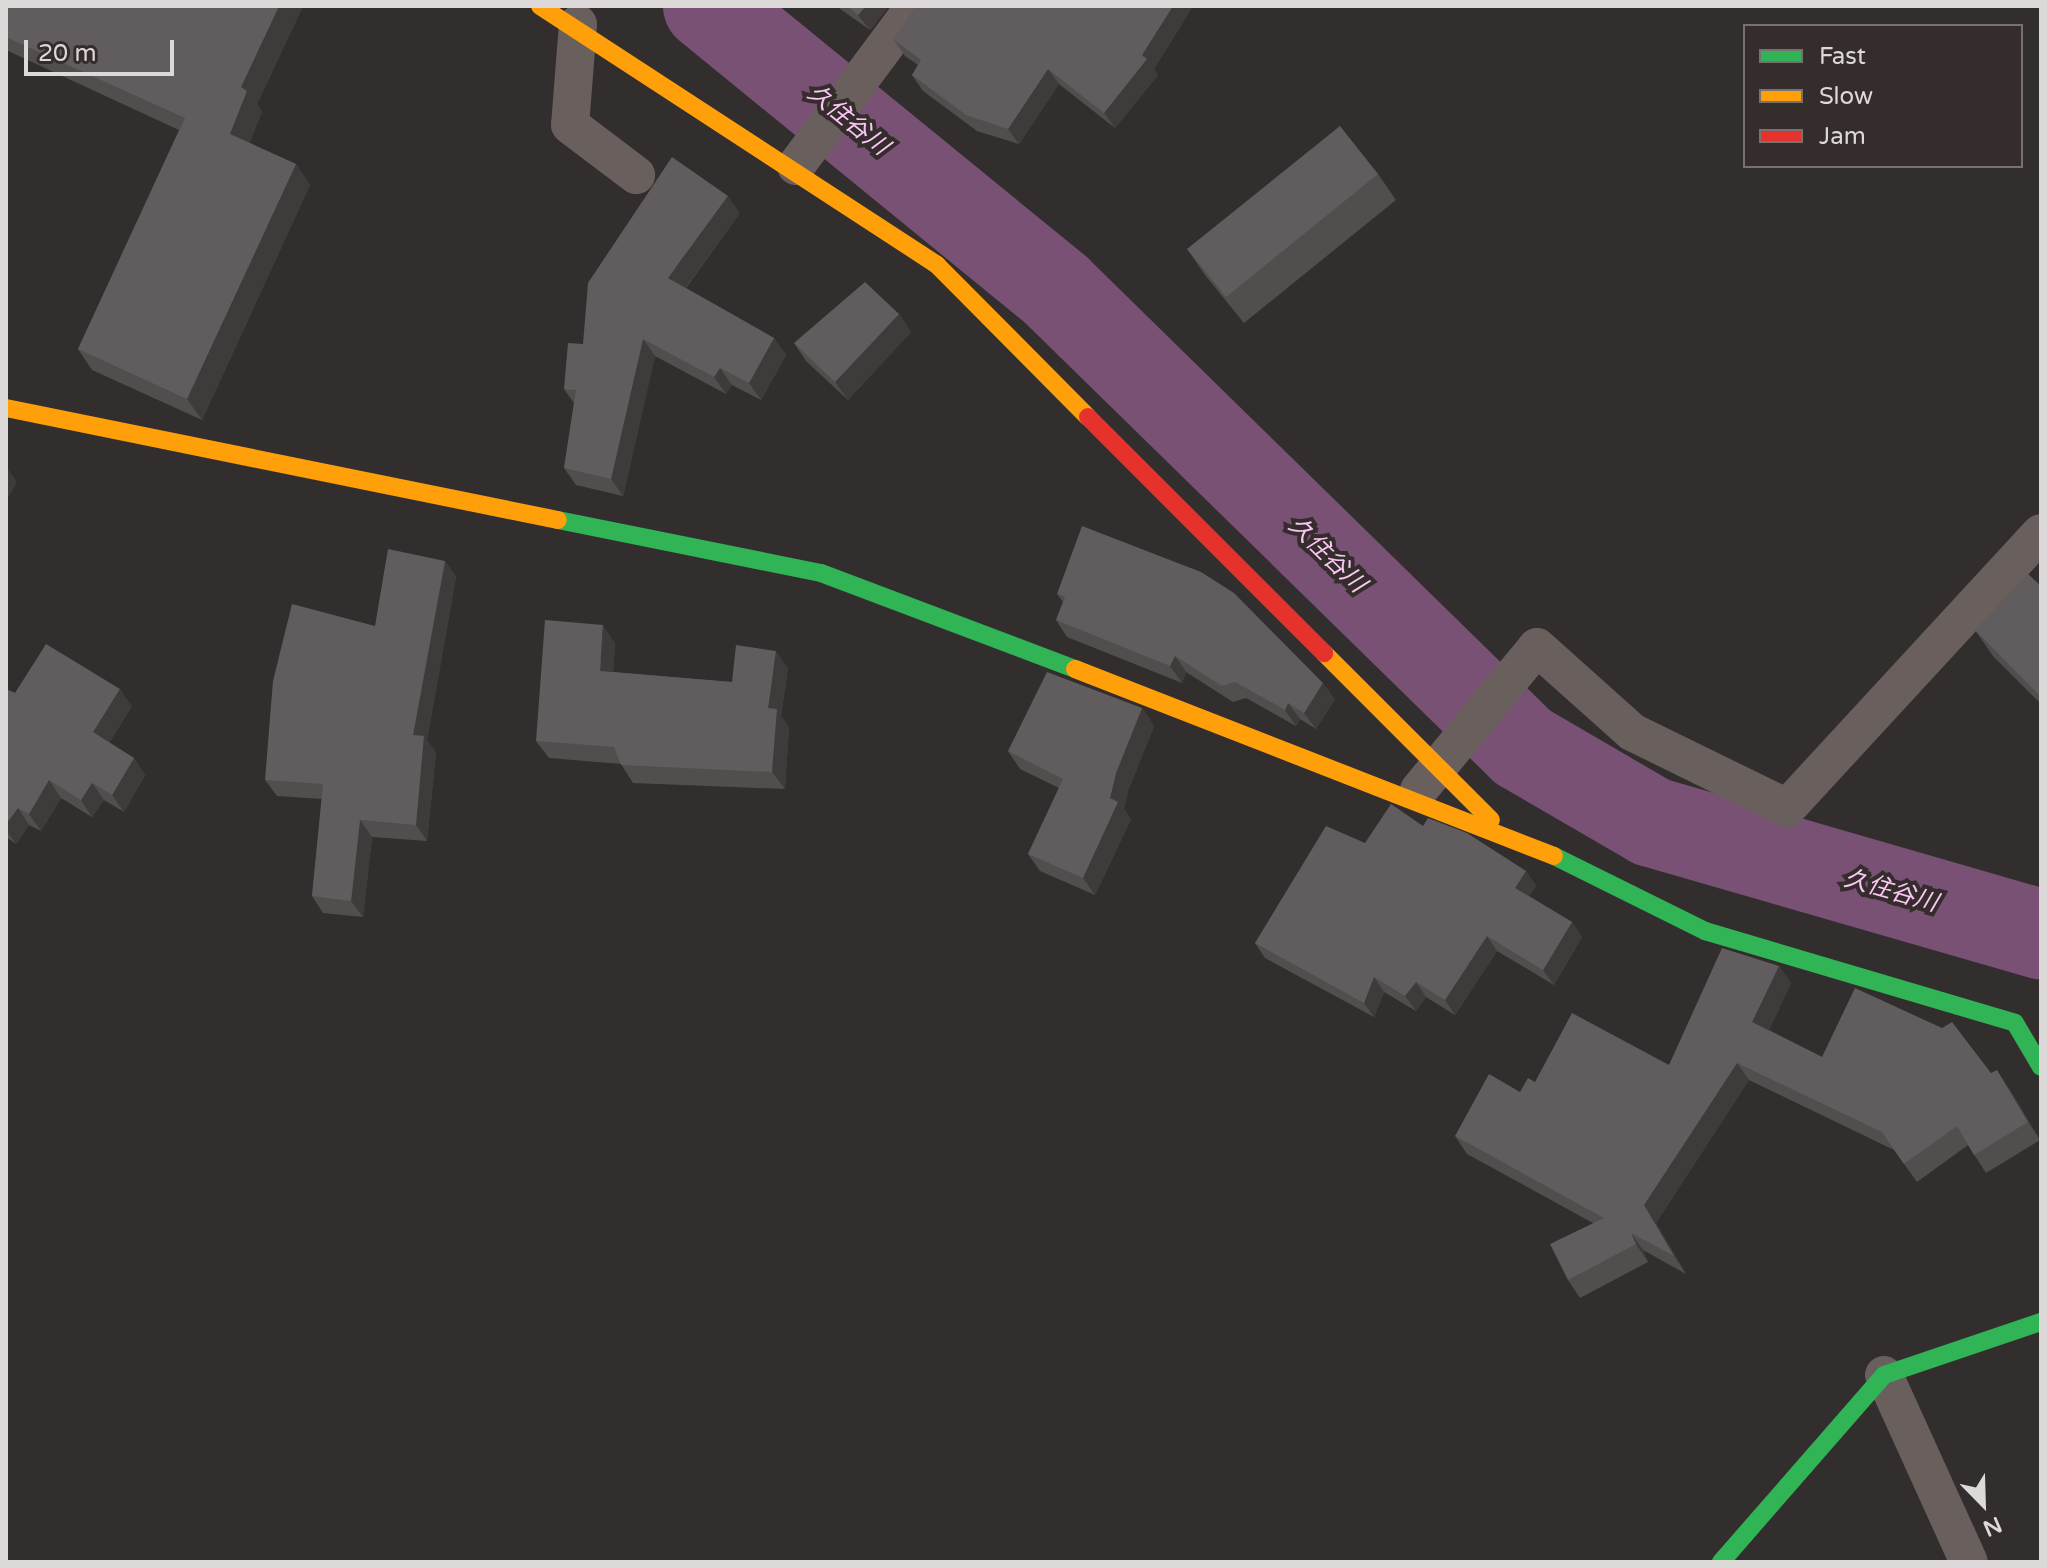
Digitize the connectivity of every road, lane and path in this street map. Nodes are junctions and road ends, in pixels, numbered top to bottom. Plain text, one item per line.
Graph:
1 (540, 6) edge
2 (915, 6) edge
3 (578, 24) junction
4 (803, 157) junction
5 (636, 175) dead end
6 (6, 408) edge
7 (2041, 533) edge
8 (1439, 767) junction
9 (1412, 797) junction
10 (1501, 830) junction
11 (2041, 1067) edge
12 (2041, 1322) edge
13 (1884, 1375) junction
14 (1721, 1562) edge
15 (1969, 1562) edge

1 - 3 street
2 - 4 street
3 - 4 street
3 - 5 street
4 - 8 street
6 - 9 street
7 - 8 street
8 - 9 street
8 - 10 street
9 - 10 street
10 - 11 street
12 - 13 street
13 - 14 street
13 - 15 street

